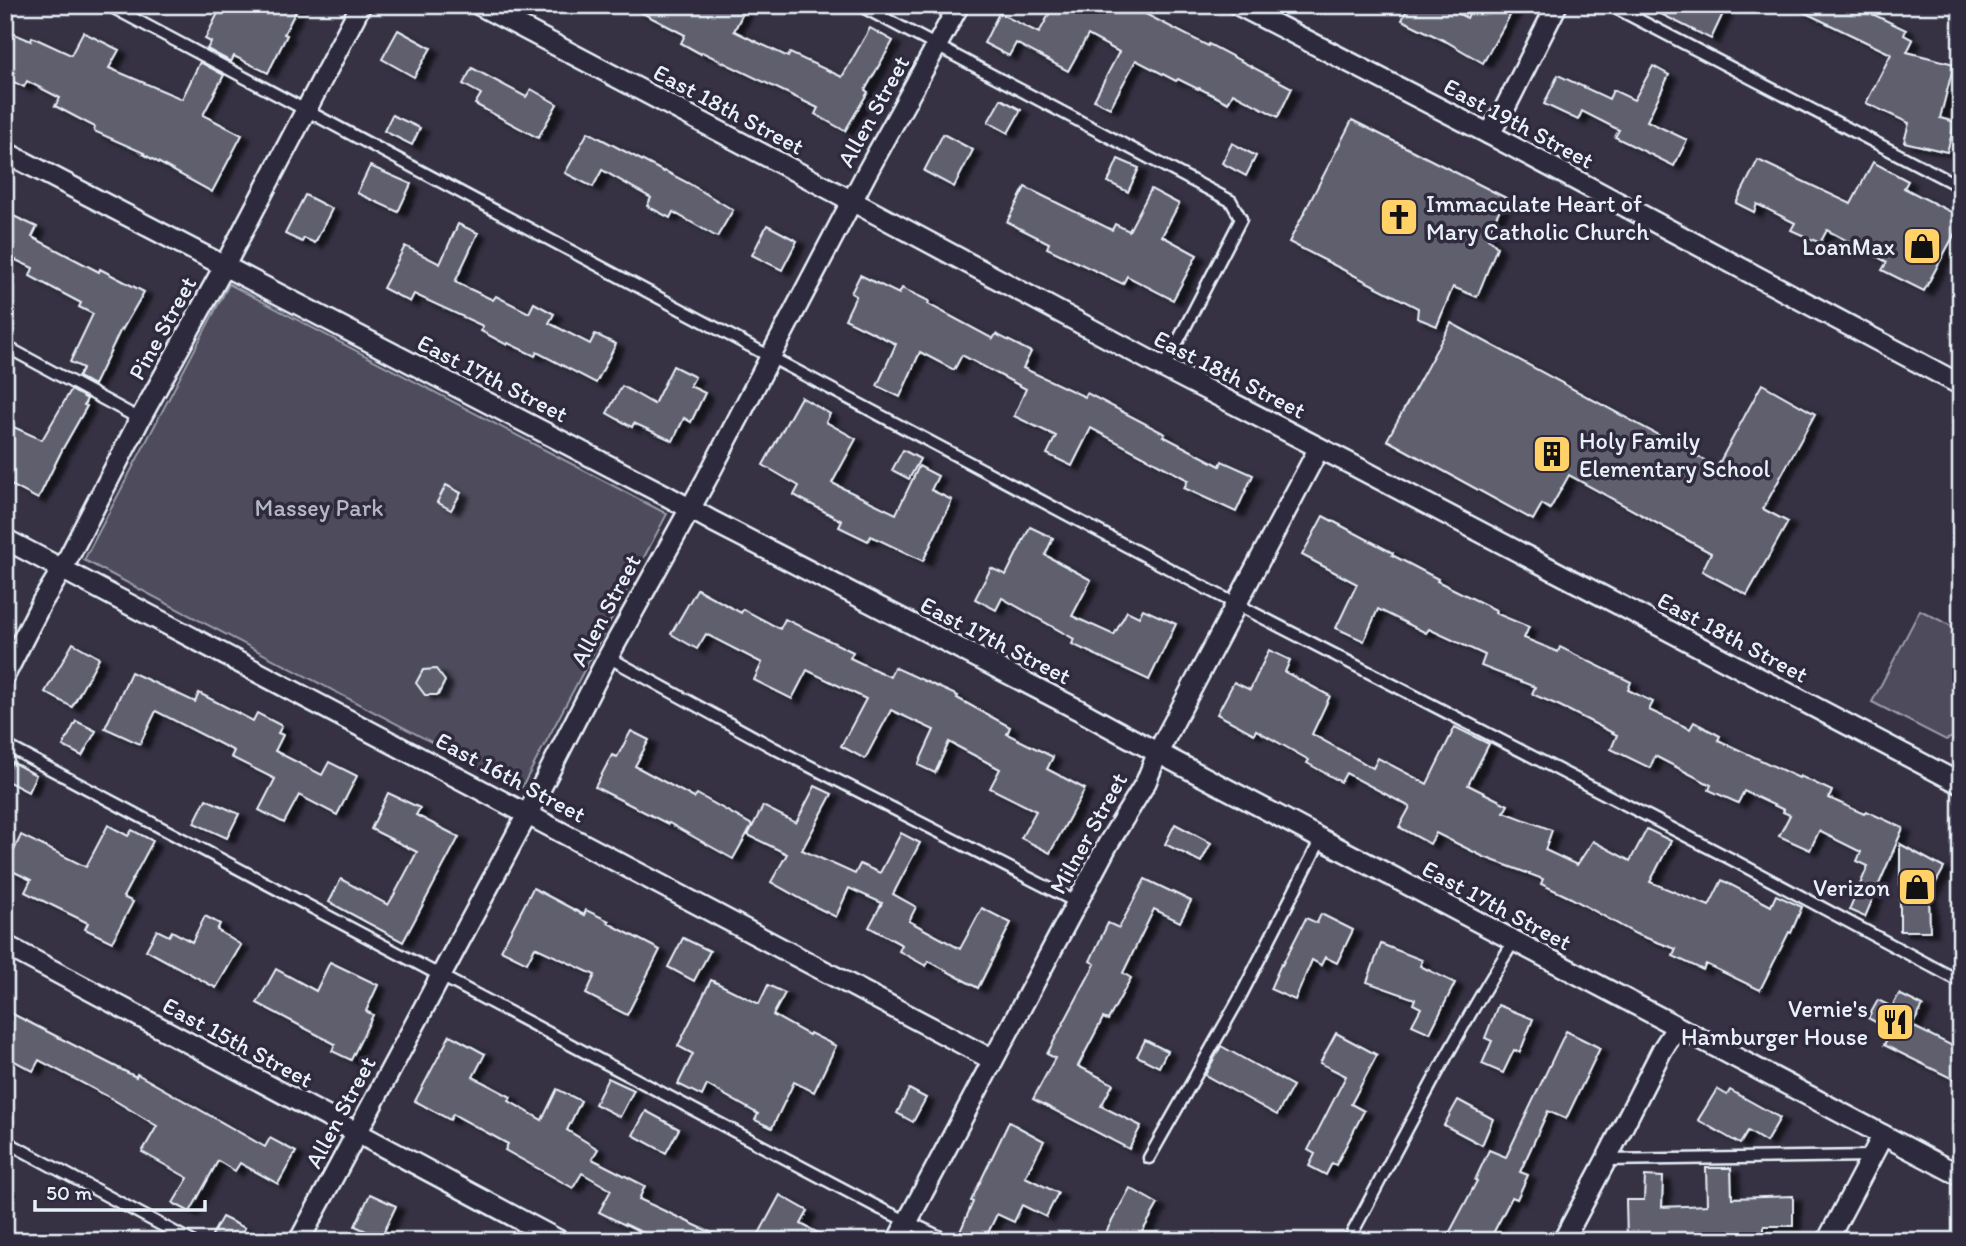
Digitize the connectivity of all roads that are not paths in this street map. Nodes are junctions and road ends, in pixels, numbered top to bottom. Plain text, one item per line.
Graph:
1 (108, 5) edge
2 (361, 5) edge
3 (479, 5) edge
4 (859, 5) edge
5 (959, 5) edge
6 (1238, 5) edge
7 (1558, 5) edge
8 (1609, 5) edge
9 (937, 45) junction
10 (306, 111) junction
11 (1489, 134) junction
12 (5, 152) edge
13 (1961, 187) edge
14 (852, 201) junction
15 (224, 267) junction
16 (5, 346) edge
17 (772, 356) junction
18 (1164, 369) junction
19 (1961, 385) edge
20 (140, 419) junction
21 (1319, 448) junction
22 (689, 508) junction
23 (5, 539) edge
24 (62, 568) junction
25 (1237, 604) junction
26 (608, 657) junction
27 (5, 675) edge
28 (5, 745) edge
29 (1158, 752) junction
30 (1961, 784) edge
31 (528, 813) junction
32 (1321, 839) junction
33 (1078, 903) junction
34 (1514, 941) junction
35 (5, 945) edge
36 (442, 975) junction
37 (1961, 982) edge
38 (1676, 1027) junction
39 (993, 1060) junction
40 (357, 1134) junction
41 (1883, 1136) junction
42 (5, 1141) edge
43 (1872, 1156) junction
44 (1149, 1158) dead end
45 (1606, 1160) junction
46 (1961, 1176) edge
47 (908, 1221) junction
48 (191, 1241) edge
49 (299, 1241) edge
50 (560, 1241) edge
51 (897, 1241) edge
52 (949, 1241) edge
53 (1348, 1241) edge
54 (1563, 1241) edge
55 (1827, 1241) edge

1 - 10 lane
2 - 10 street, Pine Street
3 - 14 street, East 18th Street
4 - 9 lane
5 - 9 street, Allen Street
6 - 11 street, East 19th Street
7 - 11 street
8 - 13 lane
9 - 14 street, Allen Street
9 - 18 lane
10 - 15 street, Pine Street
10 - 17 lane
11 - 19 street, East 19th Street
12 - 15 street, East 17th Street
14 - 17 street, Allen Street
14 - 18 street, East 18th Street
15 - 20 street, Pine Street
15 - 22 street, East 17th Street
16 - 20 lane
17 - 22 street, Allen Street
17 - 25 lane
18 - 21 street, East 18th Street
20 - 24 street, Pine Street
21 - 25 street, Milner Street
21 - 30 street, East 18th Street
22 - 26 street, Allen Street
22 - 29 street, East 17th Street
23 - 24 street, East 16th Street
24 - 27 street, Pine Street
24 - 31 street, East 16th Street
25 - 29 street, Milner Street
25 - 37 lane
26 - 31 street, Allen Street
26 - 33 lane
28 - 36 lane
29 - 32 street, East 17th Street
29 - 33 street, Milner Street
31 - 36 street, Allen Street
31 - 39 street, East 16th Street
32 - 34 street, East 17th Street
32 - 44 lane
33 - 39 street, Milner Street
34 - 38 street, East 17th Street
34 - 53 lane
35 - 40 street, East 15th Street
36 - 40 street, Allen Street
36 - 47 lane
38 - 41 street, East 17th Street
38 - 45 street
39 - 47 street, Milner Street
40 - 49 street, Allen Street
40 - 50 street, East 15th Street
41 - 43 street
41 - 46 street, East 17th Street
42 - 48 lane
43 - 45 lane
43 - 55 street
45 - 54 street
47 - 51 street, Milner Street
47 - 52 lane

